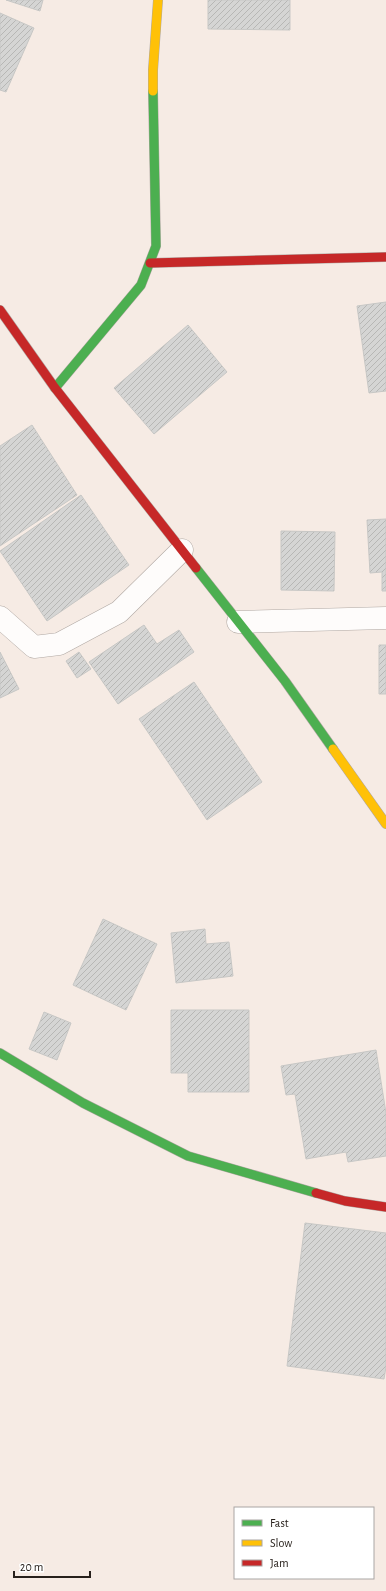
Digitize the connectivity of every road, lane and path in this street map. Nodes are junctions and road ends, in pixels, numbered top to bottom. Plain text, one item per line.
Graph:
1 (158, 0) edge
2 (386, 257) edge
3 (150, 263) junction
4 (0, 310) edge
5 (55, 388) junction
6 (182, 550) junction
7 (0, 617) edge
8 (386, 618) edge
9 (238, 622) junction
10 (386, 824) edge
11 (0, 1052) edge
12 (386, 1207) edge

1 - 3 street
2 - 3 street
3 - 5 street
4 - 5 street
5 - 6 street
6 - 7 street
6 - 9 street
8 - 9 street
9 - 10 street
11 - 12 street

